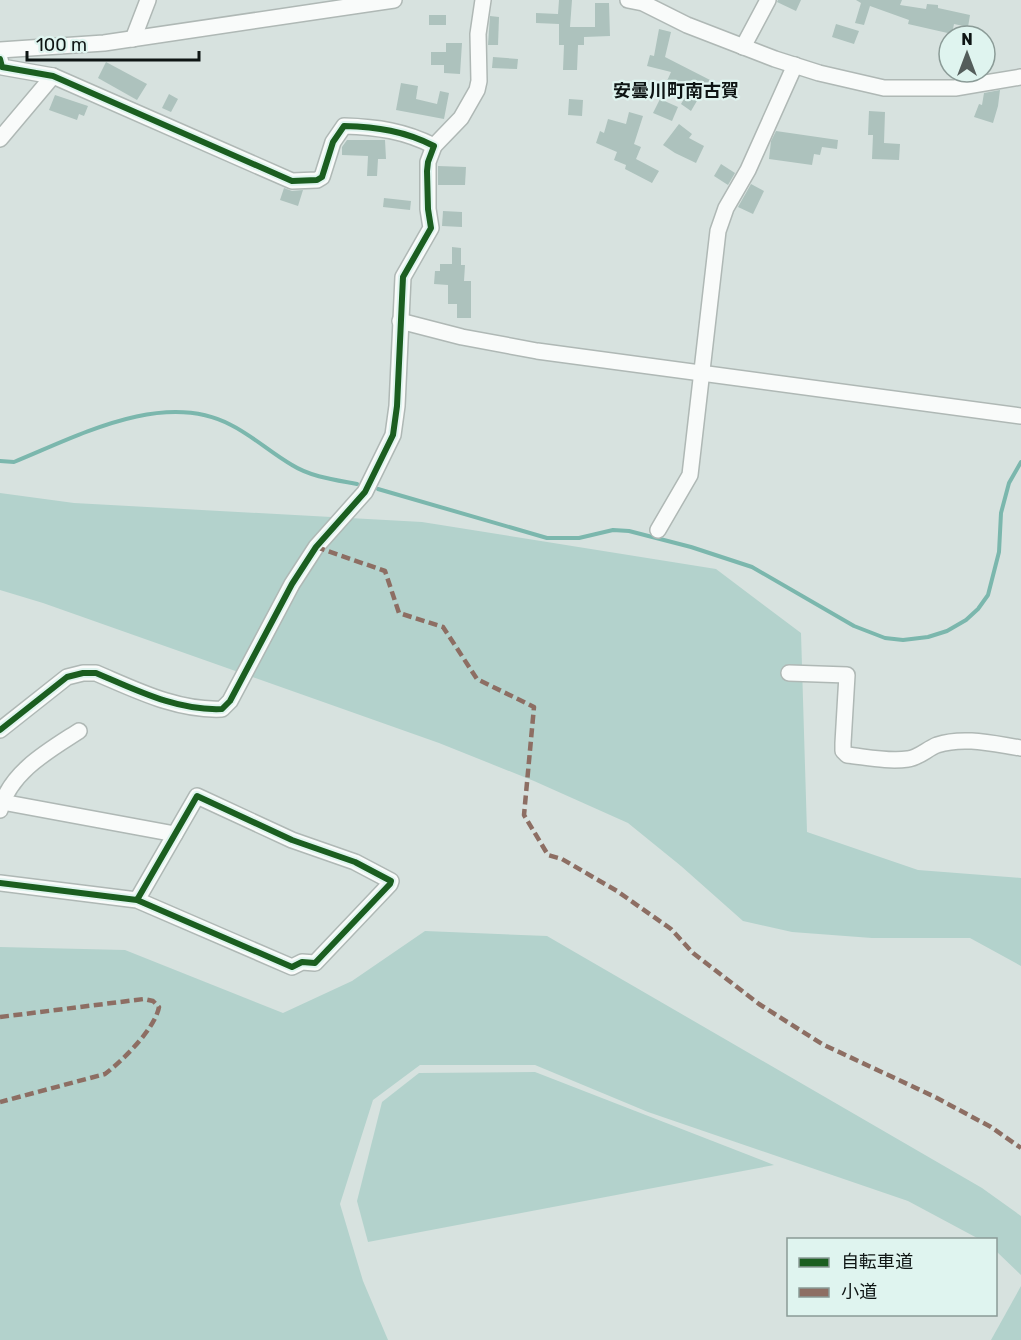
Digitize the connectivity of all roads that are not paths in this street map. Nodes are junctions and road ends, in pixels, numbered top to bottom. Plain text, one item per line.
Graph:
1 (148, 0) edge
2 (394, 0) edge
3 (483, 0) edge
4 (628, 0) edge
5 (768, 0) edge
6 (133, 39) junction
7 (743, 46) junction
8 (0, 50) edge
9 (0, 59) edge
10 (795, 65) junction
11 (53, 76) junction
12 (1021, 77) edge
13 (0, 138) edge
14 (434, 146) junction
15 (400, 321) junction
16 (703, 373) junction
17 (1021, 416) edge
18 (658, 530) dead end
19 (789, 673) dead end
20 (0, 730) edge
21 (79, 731) dead end
22 (1021, 748) edge
23 (1, 806) edge
24 (175, 834) junction
25 (0, 883) edge
26 (137, 900) junction

1 - 6 street
2 - 6 street
3 - 14 street
4 - 7 street
5 - 7 street
6 - 8 street
7 - 10 street
9 - 11 street
10 - 12 street
10 - 16 street
11 - 13 street
11 - 14 street
14 - 15 street
15 - 16 street
15 - 20 street
16 - 17 street
16 - 18 street
19 - 22 street
21 - 23 street
23 - 24 street
24 - 26 street
24 - 26 street
25 - 26 street

